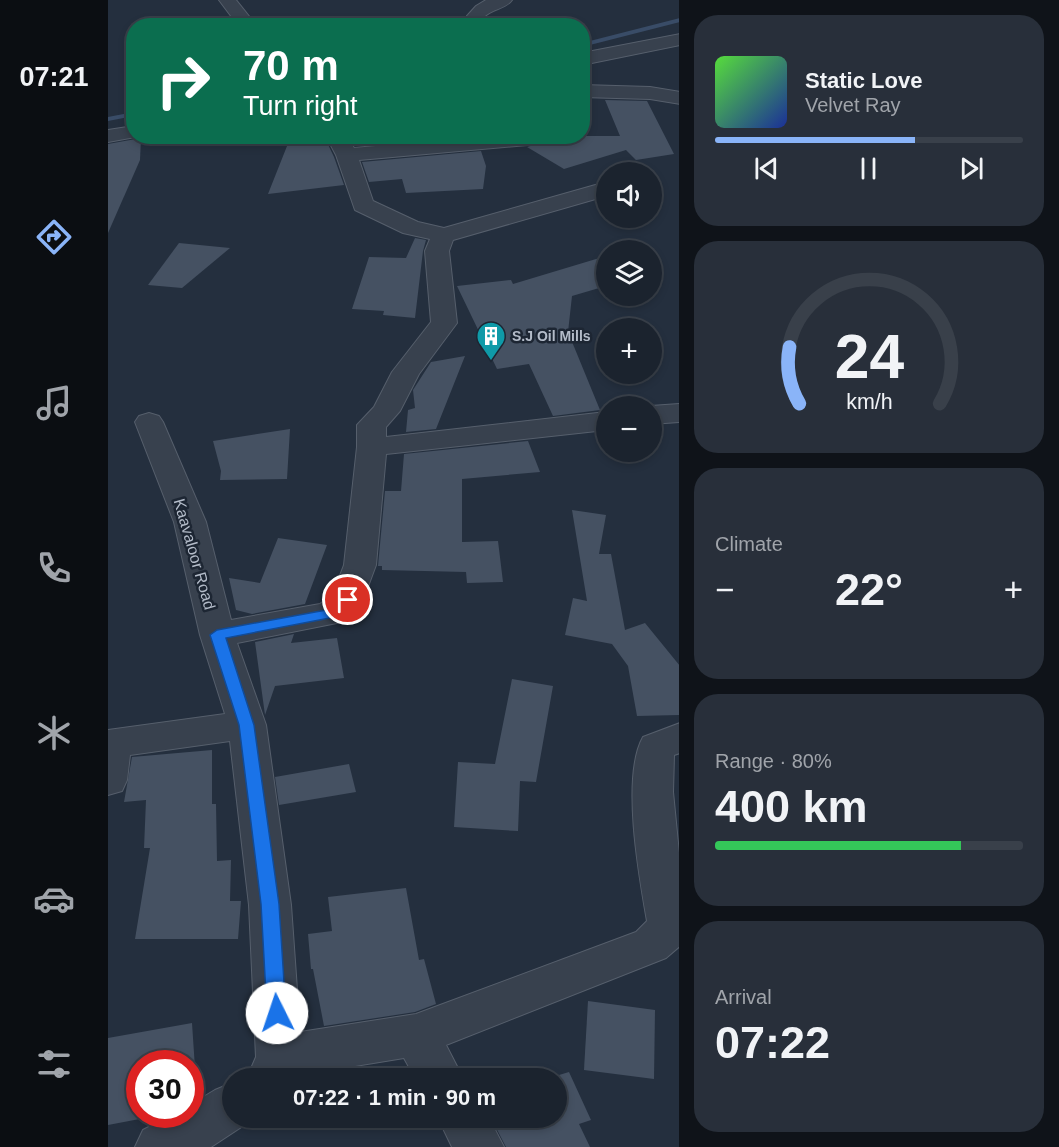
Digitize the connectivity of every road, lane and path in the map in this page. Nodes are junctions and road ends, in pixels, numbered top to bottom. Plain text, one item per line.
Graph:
1 (227, 0) edge
2 (504, 0) edge
3 (241, 18) edge
4 (478, 18) edge
5 (679, 39) edge
6 (590, 57) edge
7 (590, 64) edge
8 (590, 91) edge
9 (614, 92) junction
10 (679, 98) edge
11 (126, 133) edge
12 (108, 136) edge
13 (394, 144) edge
14 (341, 146) edge
15 (596, 192) edge
16 (445, 236) junction
17 (679, 413) edge
18 (662, 414) edge
19 (149, 422) dead end
20 (596, 422) edge
21 (372, 447) junction
22 (217, 635) junction
23 (247, 725) junction
24 (679, 737) edge
25 (110, 756) edge
26 (669, 878) edge
27 (416, 1035) junction
28 (275, 1068) edge
29 (434, 1068) edge
30 (222, 1112) edge
31 (468, 1128) edge
32 (160, 1147) edge
33 (479, 1147) edge

1 - 3 street
2 - 4 street
5 - 6 street
7 - 9 street
8 - 9 street
9 - 10 street
11 - 12 street
13 - 14 street
14 - 16 street
15 - 16 street
16 - 21 street
17 - 18 street
19 - 22 street, Kaavaloor Road
20 - 21 street
21 - 22 street
22 - 23 street, Kaavaloor Road
23 - 25 street
23 - 28 street, Kaavaloor Road
24 - 26 street
26 - 27 street
27 - 28 street
27 - 29 street
30 - 32 street
31 - 33 street

